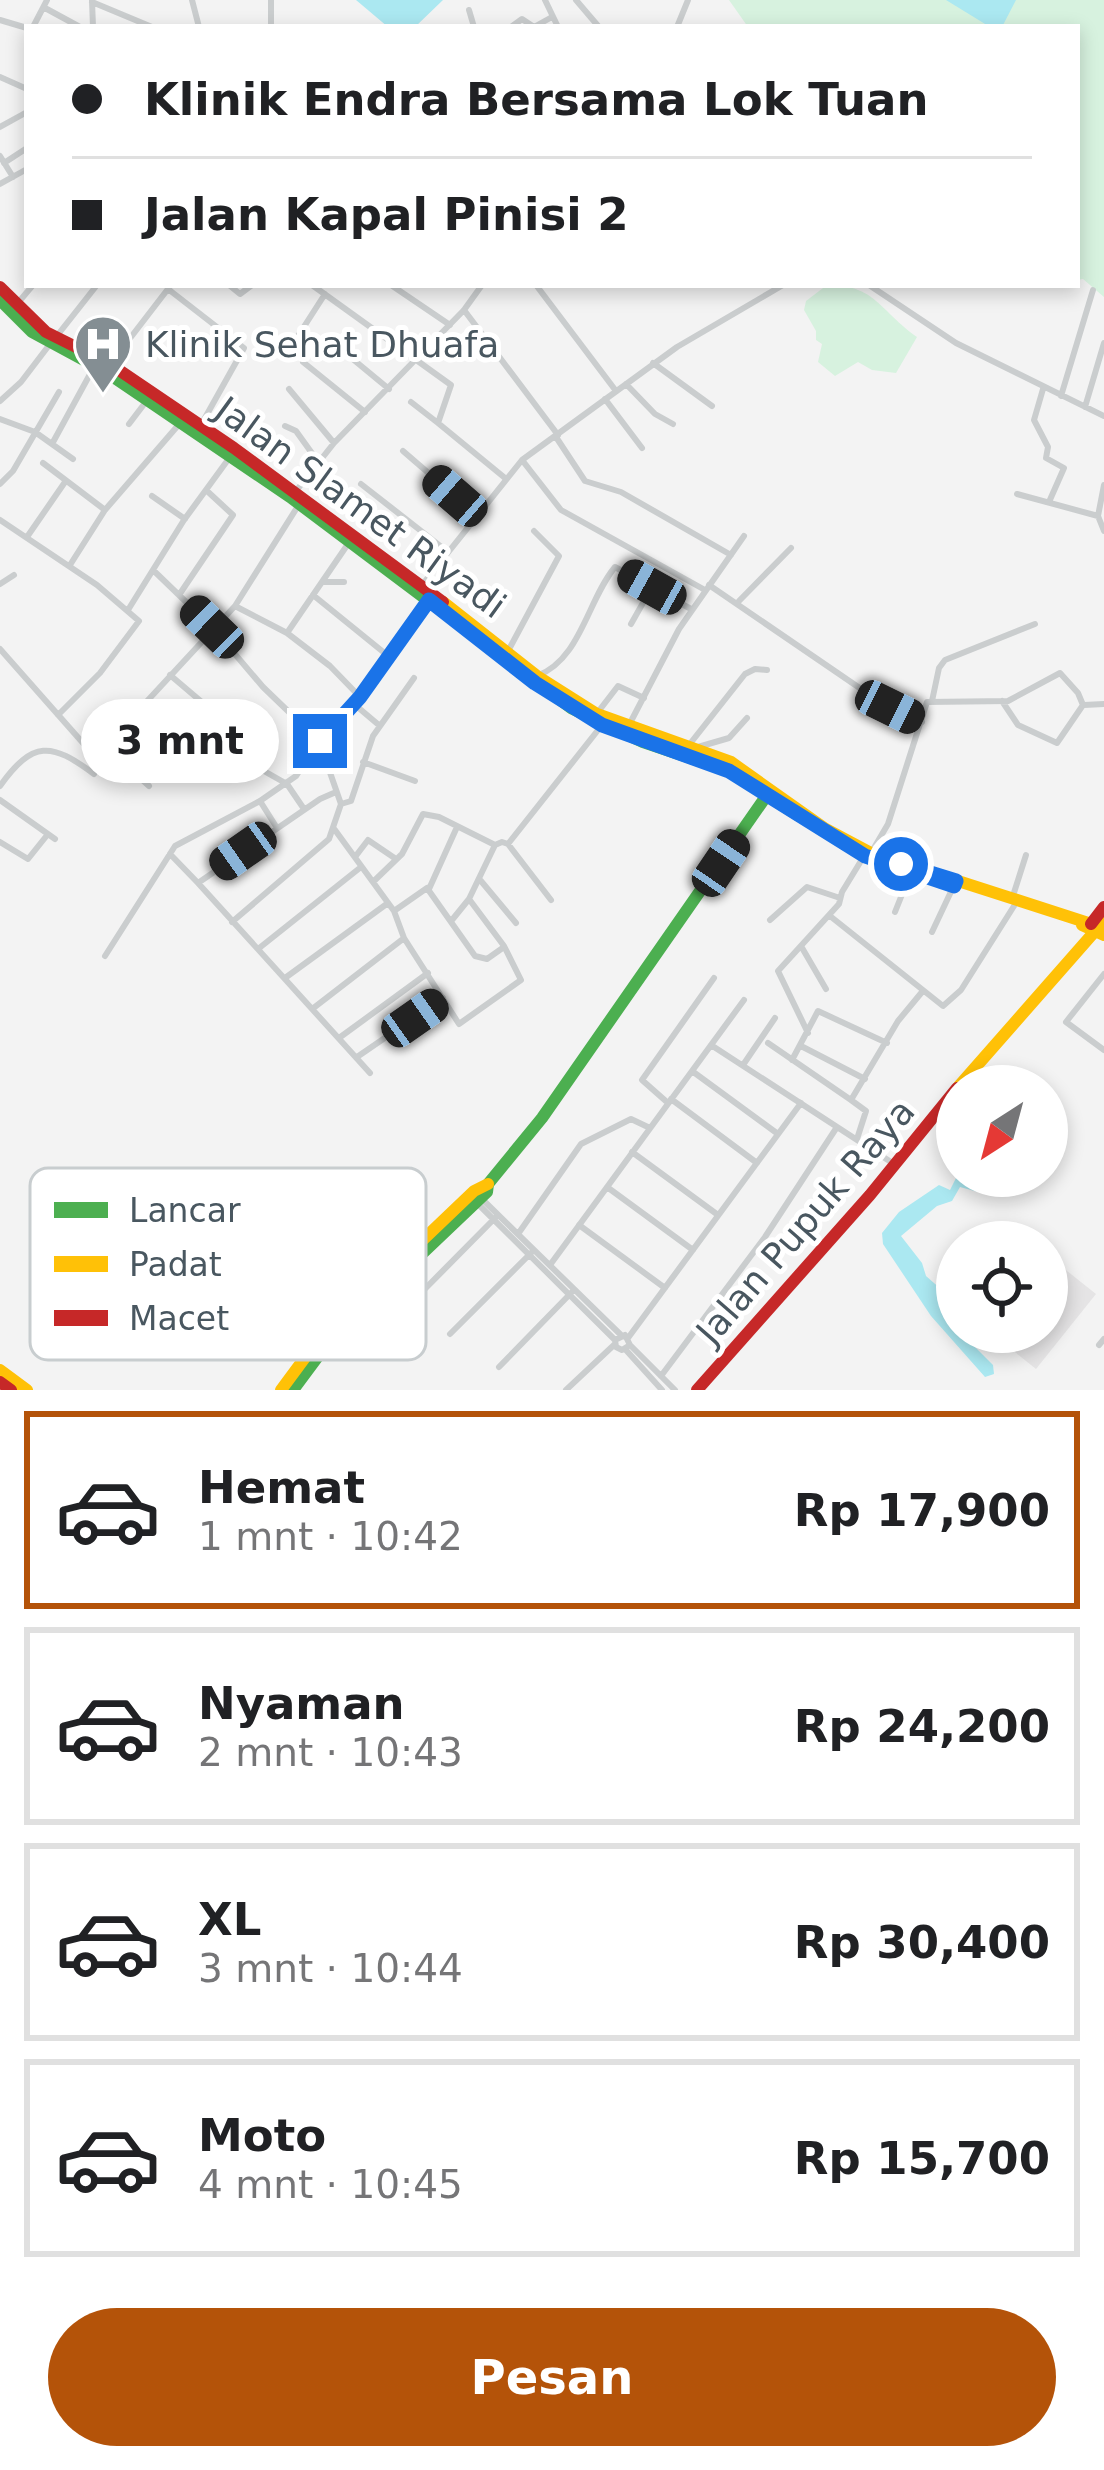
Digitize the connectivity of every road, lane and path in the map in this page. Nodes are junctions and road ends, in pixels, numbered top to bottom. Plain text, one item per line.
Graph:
1 (545, 0) edge
2 (576, 0) edge
3 (92, 1) edge
4 (46, 4) edge
5 (469, 10) dead end
6 (552, 17) junction
7 (76, 24) edge
8 (145, 24) edge
9 (473, 24) edge
10 (538, 24) edge
11 (556, 24) edge
12 (596, 24) edge
13 (1, 159) edge
14 (24, 171) edge
15 (13, 177) junction
16 (0, 184) edge
17 (0, 287) edge
18 (30, 288) edge
19 (96, 288) edge
20 (169, 288) edge
21 (171, 288) edge
22 (317, 288) edge
23 (395, 288) edge
24 (472, 288) edge
25 (480, 288) edge
26 (538, 288) edge
27 (778, 288) edge
28 (873, 288) edge
29 (1093, 290) dead end
30 (325, 294) junction
31 (475, 296) junction
32 (0, 300) edge
33 (17, 304) junction
34 (464, 310) junction
35 (450, 325) junction
36 (298, 336) dead end
37 (53, 341) junction
38 (1104, 344) edge
39 (343, 351) dead end
40 (419, 358) junction
41 (303, 362) dead end
42 (653, 363) junction
43 (104, 367) junction
44 (1100, 375) edge
45 (626, 384) junction
46 (290, 388) dead end
47 (389, 389) junction
48 (1043, 389) junction
49 (616, 391) junction
50 (59, 392) dead end
51 (1061, 396) junction
52 (148, 399) junction
53 (605, 399) junction
54 (0, 401) edge
55 (411, 402) dead end
56 (712, 406) dead end
57 (1085, 407) junction
58 (365, 412) junction
59 (1104, 416) edge
60 (0, 419) edge
61 (181, 422) junction
62 (438, 423) junction
63 (129, 424) dead end
64 (673, 424) dead end
65 (201, 425) junction
66 (285, 426) dead end
67 (35, 432) junction
68 (557, 436) junction
69 (334, 443) junction
70 (52, 444) junction
71 (641, 448) dead end
72 (403, 451) dead end
73 (233, 452) junction
74 (73, 459) dead end
75 (522, 460) junction
76 (43, 463) dead end
77 (319, 463) junction
78 (506, 478) junction
79 (65, 482) junction
80 (0, 484) edge
81 (361, 484) dead end
82 (1104, 485) edge
83 (206, 490) junction
84 (1017, 494) dead end
85 (152, 496) dead end
86 (297, 498) junction
87 (1049, 502) junction
88 (105, 510) junction
89 (477, 515) junction
90 (1098, 516) junction
91 (185, 518) junction
92 (0, 520) edge
93 (1104, 531) edge
94 (534, 532) dead end
95 (744, 536) dead end
96 (27, 537) junction
97 (351, 541) junction
98 (790, 548) dead end
99 (448, 553) junction
100 (730, 555) junction
101 (70, 566) junction
102 (153, 570) junction
103 (14, 575) dead end
104 (322, 582) junction
105 (344, 582) dead end
106 (0, 584) edge
107 (652, 587) junction
108 (707, 587) junction
109 (428, 593) junction
110 (179, 595) junction
111 (313, 595) junction
112 (738, 603) junction
113 (235, 606) junction
114 (692, 609) junction
115 (128, 610) junction
116 (631, 624) dead end
117 (1035, 624) dead end
118 (212, 627) junction
119 (287, 633) junction
120 (0, 650) edge
121 (507, 653) junction
122 (387, 655) junction
123 (766, 670) dead end
124 (170, 675) junction
125 (537, 676) junction
126 (414, 678) dead end
127 (644, 698) junction
128 (357, 700) junction
129 (932, 701) junction
130 (1002, 701) junction
131 (573, 704) junction
132 (1104, 704) edge
133 (1083, 705) junction
134 (143, 708) junction
135 (58, 716) junction
136 (746, 718) dead end
137 (600, 719) junction
138 (922, 722) junction
139 (380, 726) junction
140 (628, 727) junction
141 (74, 734) junction
142 (181, 738) dead end
143 (320, 741) junction
144 (106, 747) junction
145 (687, 747) junction
146 (64, 752) junction
147 (363, 762) junction
148 (94, 774) dead end
149 (415, 781) dead end
150 (287, 784) junction
151 (149, 786) dead end
152 (0, 787) edge
153 (337, 791) junction
154 (767, 795) junction
155 (0, 800) edge
156 (260, 801) junction
157 (341, 803) junction
158 (304, 809) junction
159 (458, 826) junction
160 (277, 828) junction
161 (334, 830) junction
162 (0, 842) edge
163 (508, 844) junction
164 (495, 845) junction
165 (170, 854) junction
166 (868, 855) junction
167 (1026, 855) dead end
168 (356, 856) junction
169 (396, 859) junction
170 (362, 867) junction
171 (911, 872) junction
172 (481, 880) junction
173 (374, 881) junction
174 (198, 883) junction
175 (955, 884) junction
176 (429, 889) junction
177 (840, 898) junction
178 (469, 899) junction
179 (551, 900) dead end
180 (1013, 903) junction
181 (391, 907) junction
182 (1104, 907) edge
183 (895, 912) dead end
184 (830, 916) junction
185 (770, 920) dead end
186 (451, 921) junction
187 (232, 922) junction
188 (516, 922) dead end
189 (1097, 929) edge
190 (932, 932) dead end
191 (404, 938) junction
192 (504, 946) junction
193 (801, 946) junction
194 (258, 949) junction
195 (105, 956) dead end
196 (428, 973) junction
197 (1104, 974) edge
198 (285, 978) junction
199 (714, 978) dead end
200 (826, 989) dead end
201 (922, 992) junction
202 (443, 998) junction
203 (744, 1000) dead end
204 (312, 1009) junction
205 (775, 1018) dead end
206 (808, 1033) junction
207 (339, 1038) junction
208 (768, 1043) dead end
209 (887, 1043) junction
210 (711, 1045) junction
211 (801, 1046) junction
212 (1104, 1050) edge
213 (357, 1058) junction
214 (792, 1060) junction
215 (742, 1065) junction
216 (977, 1065) edge
217 (692, 1071) junction
218 (370, 1073) dead end
219 (865, 1079) junction
220 (851, 1100) junction
221 (670, 1101) junction
222 (801, 1103) junction
223 (936, 1114) edge
224 (837, 1127) junction
225 (650, 1128) junction
226 (778, 1135) junction
227 (856, 1138) junction
228 (632, 1153) junction
229 (757, 1163) junction
230 (895, 1165) junction
231 (607, 1187) junction
232 (482, 1194) junction
233 (718, 1216) junction
234 (496, 1217) junction
235 (579, 1225) junction
236 (518, 1234) junction
237 (429, 1241) junction
238 (426, 1244) edge
239 (426, 1244) edge
240 (693, 1250) junction
241 (532, 1252) junction
242 (550, 1265) junction
243 (665, 1288) junction
244 (426, 1289) edge
245 (572, 1292) junction
246 (450, 1334) dead end
247 (622, 1342) junction
248 (304, 1360) edge
249 (315, 1360) edge
250 (499, 1367) dead end
251 (0, 1370) edge
252 (661, 1376) junction
253 (0, 1382) edge
254 (11, 1390) edge
255 (27, 1390) edge
256 (282, 1390) edge
257 (293, 1390) edge
258 (566, 1390) edge
259 (662, 1390) edge
260 (675, 1390) edge
261 (698, 1390) edge

1 - 6 street
2 - 12 street
3 - 8 street
4 - 7 street
5 - 9 street
6 - 10 street
6 - 11 street
13 - 15 street
14 - 15 street
15 - 16 street
17 - 33 street, Jalan Slamet Riyadi
18 - 33 street
19 - 37 street
20 - 43 street
21 - 65 street
22 - 30 street
23 - 35 street
24 - 31 street
25 - 31 street
26 - 49 street
27 - 42 street
28 - 48 street
29 - 51 street
30 - 36 street
30 - 40 street
31 - 34 street
32 - 37 street, Jalan Slamet Riyadi
33 - 37 street, Jalan Slamet Riyadi
34 - 35 street
34 - 68 street
35 - 40 street
37 - 43 street, Jalan Slamet Riyadi
37 - 54 street
38 - 44 street
39 - 47 street
40 - 47 street
40 - 62 street
41 - 58 street
42 - 45 street
42 - 56 street
43 - 52 street, Jalan Slamet Riyadi
43 - 65 street, Jalan Slamet Riyadi
43 - 70 street
44 - 57 street
45 - 49 street
45 - 64 street
46 - 69 street
47 - 58 street
48 - 51 street
48 - 87 street
49 - 53 street
50 - 67 street
51 - 57 street
52 - 61 street, Jalan Slamet Riyadi
52 - 63 street
53 - 68 street
53 - 71 street
55 - 62 street
57 - 59 street
58 - 69 street
60 - 67 street
61 - 73 street, Jalan Slamet Riyadi
61 - 88 street
62 - 78 street
65 - 73 street, Jalan Slamet Riyadi
66 - 77 street
67 - 70 street
67 - 80 street
68 - 75 street
68 - 100 street
69 - 77 street
70 - 74 street
72 - 89 street
73 - 83 street
73 - 86 street, Jalan Slamet Riyadi
75 - 78 street
75 - 108 street
76 - 79 street
77 - 86 street
78 - 89 street
79 - 88 street
79 - 96 street
81 - 99 street
82 - 90 street
83 - 91 street
83 - 110 street
84 - 87 street
85 - 91 street
86 - 97 street, Jalan Slamet Riyadi
86 - 109 street, Jalan Slamet Riyadi
86 - 113 street
87 - 90 street
88 - 101 street
89 - 99 street
90 - 93 street
91 - 102 street
92 - 96 street
94 - 121 street
95 - 100 street
96 - 101 street
97 - 104 street
97 - 109 street, Jalan Slamet Riyadi
98 - 112 street
99 - 109 street
100 - 108 street
101 - 115 street
102 - 110 street
102 - 115 street
103 - 106 street
104 - 105 street
104 - 111 street
107 - 114 street
107 - 116 street
107 - 125 street
108 - 112 street
108 - 114 street
109 - 121 street, Jalan Slamet Riyadi
109 - 122 street
109 - 131 street, Jalan Slamet Riyadi
110 - 118 street
111 - 119 street
111 - 122 street
112 - 138 street
113 - 118 street
113 - 119 street
114 - 127 street
115 - 135 street
117 - 129 street
118 - 124 street
118 - 143 street
119 - 128 street
120 - 135 street
121 - 125 street, Jalan Slamet Riyadi
122 - 128 street
123 - 145 street
124 - 134 street
124 - 150 street
125 - 131 street, Jalan Slamet Riyadi
126 - 139 street
127 - 137 street
127 - 140 street
128 - 139 street
128 - 143 street
129 - 130 street
129 - 138 street
130 - 133 street
130 - 133 street
131 - 137 street, Jalan Slamet Riyadi
132 - 133 street
134 - 142 street
134 - 144 street
135 - 141 street
136 - 145 street
137 - 140 street, Jalan Slamet Riyadi
137 - 154 street, Jalan Slamet Riyadi
137 - 163 street
138 - 166 street
139 - 147 street
140 - 145 street, Jalan Slamet Riyadi
141 - 144 street
141 - 146 street
143 - 150 street
143 - 153 street
144 - 151 street
145 - 166 street, Jalan Slamet Riyadi
146 - 148 street
146 - 152 street
147 - 149 street
147 - 157 street
150 - 156 street
150 - 158 street
153 - 157 street
153 - 158 street
154 - 166 street, Jalan Slamet Riyadi
154 - 232 street
155 - 162 street
156 - 160 street
156 - 165 street
157 - 161 street
158 - 160 street
159 - 164 street
159 - 169 street
159 - 176 street
160 - 174 street
161 - 168 street
161 - 187 street
163 - 164 street
163 - 179 street
164 - 172 street
165 - 174 street
165 - 195 street
166 - 171 street, Jalan Slamet Riyadi
166 - 175 street, Jalan Slamet Riyadi
166 - 177 street
167 - 180 street
168 - 169 street
168 - 170 street
169 - 173 street
170 - 173 street
170 - 194 street
171 - 175 street, Jalan Slamet Riyadi
171 - 183 street
172 - 178 street
172 - 188 street
173 - 181 street
174 - 187 street
175 - 180 street, Jalan Slamet Riyadi
175 - 190 street
176 - 181 street
176 - 186 street
177 - 184 street
177 - 185 street
178 - 186 street
178 - 192 street
180 - 189 street, Jalan Slamet Riyadi
180 - 201 street
181 - 191 street
181 - 198 street
182 - 189 street, Jalan Pupuk Raya
184 - 193 street
184 - 201 street
186 - 192 street
187 - 194 street
189 - 216 street, Jalan Pupuk Raya
191 - 196 street
191 - 204 street
192 - 202 street
193 - 200 street
193 - 206 street
194 - 198 street
196 - 202 street
196 - 207 street
197 - 212 street
198 - 204 street
199 - 221 street
201 - 209 street
202 - 213 street
203 - 210 street
204 - 207 street
205 - 215 street
206 - 209 street
206 - 211 street
207 - 213 street
208 - 214 street
209 - 219 street
210 - 215 street
210 - 217 street
211 - 214 street
211 - 219 street
213 - 218 street
214 - 220 street
215 - 222 street
217 - 221 street
217 - 226 street
219 - 220 street
220 - 227 street
221 - 225 street
221 - 229 street
222 - 224 street
222 - 226 street
223 - 230 street, Jalan Pupuk Raya
224 - 227 street
224 - 252 street
225 - 228 street
225 - 236 street
226 - 229 street
227 - 230 street
228 - 231 street
228 - 233 street
229 - 233 street
230 - 261 street, Jalan Pupuk Raya
231 - 235 street
231 - 240 street
232 - 234 street
232 - 237 street
232 - 237 street
233 - 240 street
234 - 236 street
234 - 241 street
234 - 244 street
235 - 242 street
235 - 243 street
236 - 241 street
237 - 238 street
237 - 239 street
240 - 243 street
241 - 242 street
241 - 245 street
241 - 246 street
242 - 245 street
243 - 247 street
245 - 247 street
245 - 250 street
247 - 252 street
247 - 258 street
247 - 259 street
248 - 256 street
249 - 257 street
251 - 255 street
252 - 260 street
253 - 254 street

